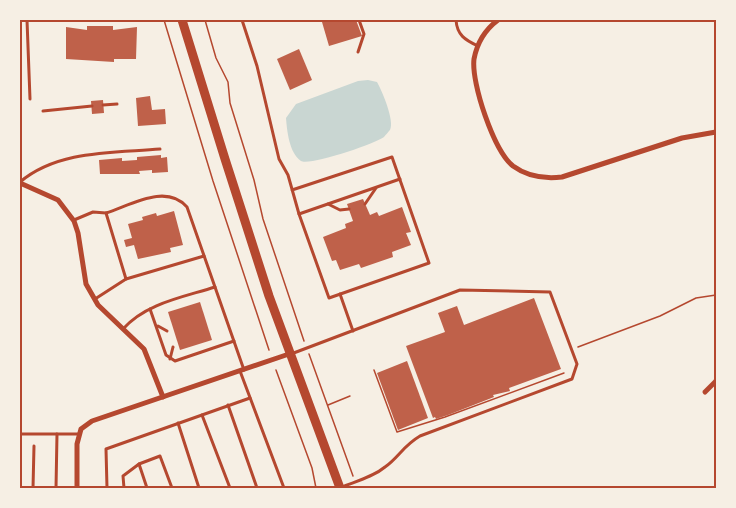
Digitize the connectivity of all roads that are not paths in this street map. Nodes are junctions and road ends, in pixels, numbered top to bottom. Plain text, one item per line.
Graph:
1 (27, 20) edge
2 (183, 20) edge
3 (242, 20) edge
4 (359, 20) edge
5 (456, 20) edge
6 (498, 20) edge
7 (478, 46) junction
8 (358, 52) dead end
9 (30, 99) dead end
10 (117, 104) dead end
11 (103, 105) dead end
12 (92, 106) dead end
13 (43, 111) dead end
14 (717, 132) edge
15 (160, 149) dead end
16 (400, 179) junction
17 (20, 182) edge
18 (376, 188) junction
19 (292, 190) junction
20 (328, 204) junction
21 (365, 204) dead end
22 (349, 209) dead end
23 (106, 213) junction
24 (299, 214) junction
25 (74, 221) junction
26 (204, 256) junction
27 (126, 279) junction
28 (215, 287) junction
29 (340, 294) junction
30 (95, 299) junction
31 (150, 309) junction
32 (156, 325) junction
33 (123, 329) junction
34 (353, 330) junction
35 (167, 331) dead end
36 (234, 341) junction
37 (173, 347) dead end
38 (289, 354) junction
39 (170, 358) junction
40 (242, 370) junction
41 (717, 381) edge
42 (705, 392) dead end
43 (163, 398) junction
44 (250, 398) junction
45 (228, 405) junction
46 (202, 415) junction
47 (178, 423) junction
48 (20, 434) edge
49 (57, 434) junction
50 (80, 434) junction
51 (34, 446) dead end
52 (139, 464) junction
53 (339, 488) edge
54 (33, 489) edge
55 (56, 489) edge
56 (77, 489) edge
57 (107, 489) edge
58 (124, 489) edge
59 (147, 489) edge
60 (172, 489) edge
61 (199, 489) edge
62 (230, 489) edge
63 (257, 489) edge
64 (284, 489) edge

1 - 9 lane
2 - 38 main road
3 - 19 lane
4 - 8 lane
5 - 7 lane
6 - 7 street
7 - 14 street
10 - 11 lane
12 - 13 lane
15 - 17 lane
16 - 18 lane
16 - 19 lane
16 - 29 lane
17 - 25 street
18 - 20 lane
18 - 21 lane
19 - 24 lane
20 - 22 lane
20 - 24 lane
23 - 25 lane
23 - 26 lane
23 - 27 lane
24 - 29 lane
25 - 30 street
26 - 27 lane
26 - 28 lane
27 - 30 lane
28 - 31 lane
28 - 36 lane
29 - 34 lane
30 - 33 street
31 - 32 lane
31 - 33 lane
32 - 35 lane
32 - 39 lane
33 - 43 street
34 - 38 lane
34 - 53 lane
36 - 39 lane
36 - 40 lane
37 - 39 lane
38 - 40 street
38 - 53 main road
40 - 43 street
40 - 44 lane
41 - 42 street
43 - 50 street
44 - 45 lane
44 - 64 lane
45 - 46 lane
45 - 63 lane
46 - 47 lane
46 - 62 lane
47 - 57 lane
47 - 61 lane
48 - 49 lane
49 - 50 lane
49 - 55 lane
50 - 56 street
51 - 54 lane
52 - 58 lane
52 - 59 lane
52 - 60 lane

